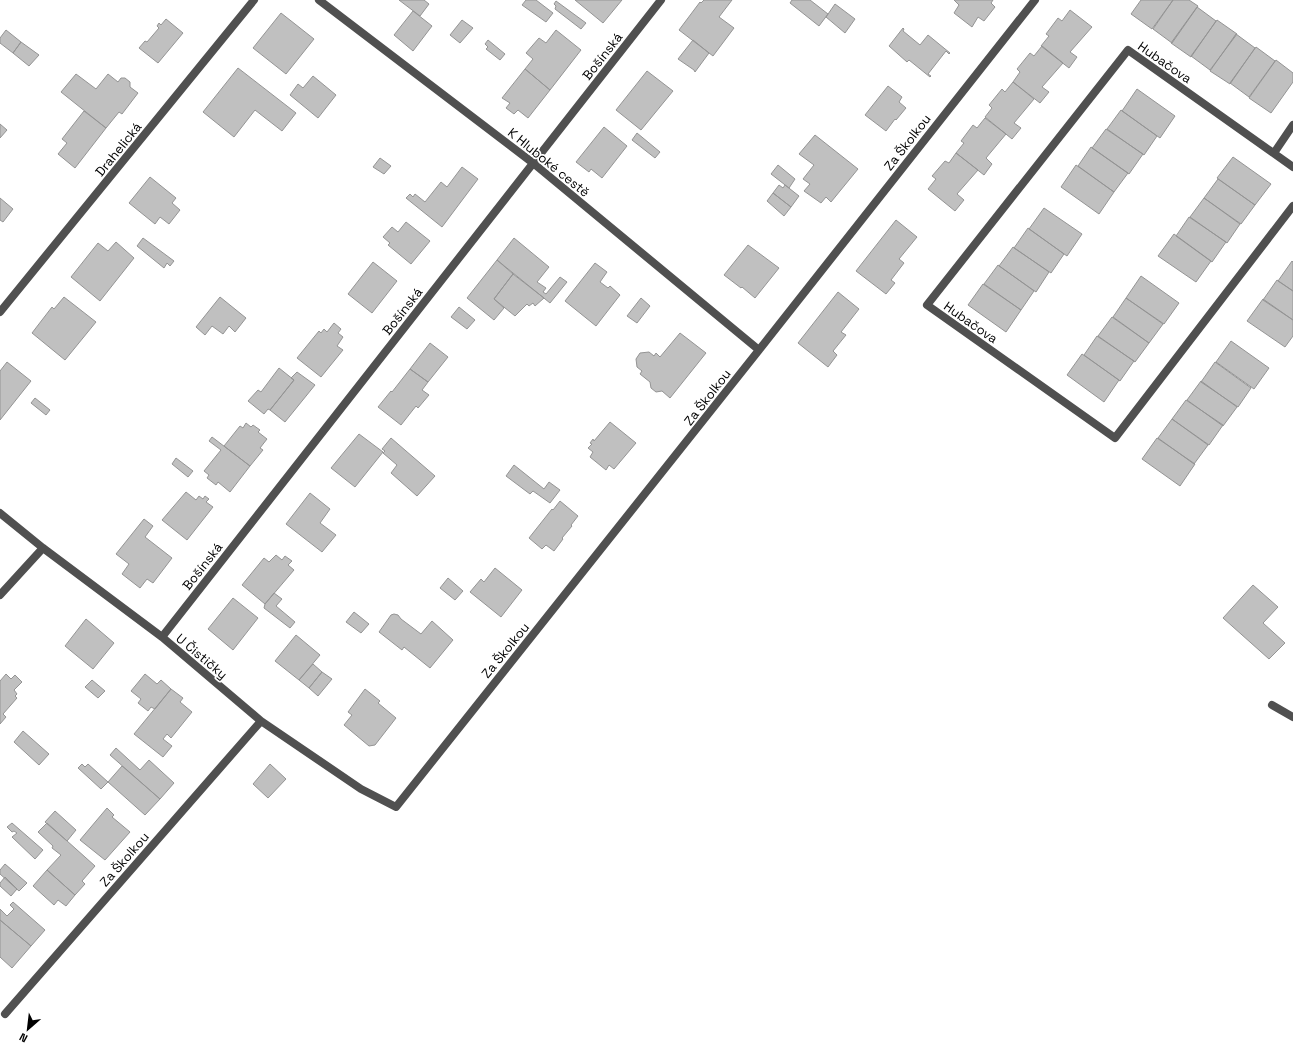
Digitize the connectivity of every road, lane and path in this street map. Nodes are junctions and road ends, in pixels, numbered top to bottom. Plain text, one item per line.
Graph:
1 (254, 0) edge
2 (319, 0) edge
3 (661, 0) edge
4 (1035, 0) edge
5 (1293, 126) edge
6 (1274, 153) junction
7 (532, 163) junction
8 (1293, 167) edge
9 (1293, 206) edge
10 (0, 312) edge
11 (759, 350) junction
12 (0, 513) edge
13 (43, 548) junction
14 (0, 595) edge
15 (162, 637) junction
16 (1272, 705) dead end
17 (1293, 717) edge
18 (261, 721) junction
19 (396, 806) joint
20 (5, 1014) dead end

1 - 10 street, Drahelická
2 - 7 street, K Hluboké cestě
3 - 7 street, Bošínská
4 - 11 street, Za Školkou
5 - 6 street
6 - 8 street, Hubačova
6 - 9 street, Hubačova
7 - 11 street, K Hluboké cestě
7 - 15 street, Bošínská
11 - 19 street, Za Školkou
12 - 13 street, U Čističky
13 - 14 street
13 - 15 street, U Čističky
15 - 18 street, U Čističky
16 - 17 street
18 - 19 street, U Čističky
18 - 20 street, Za Školkou

